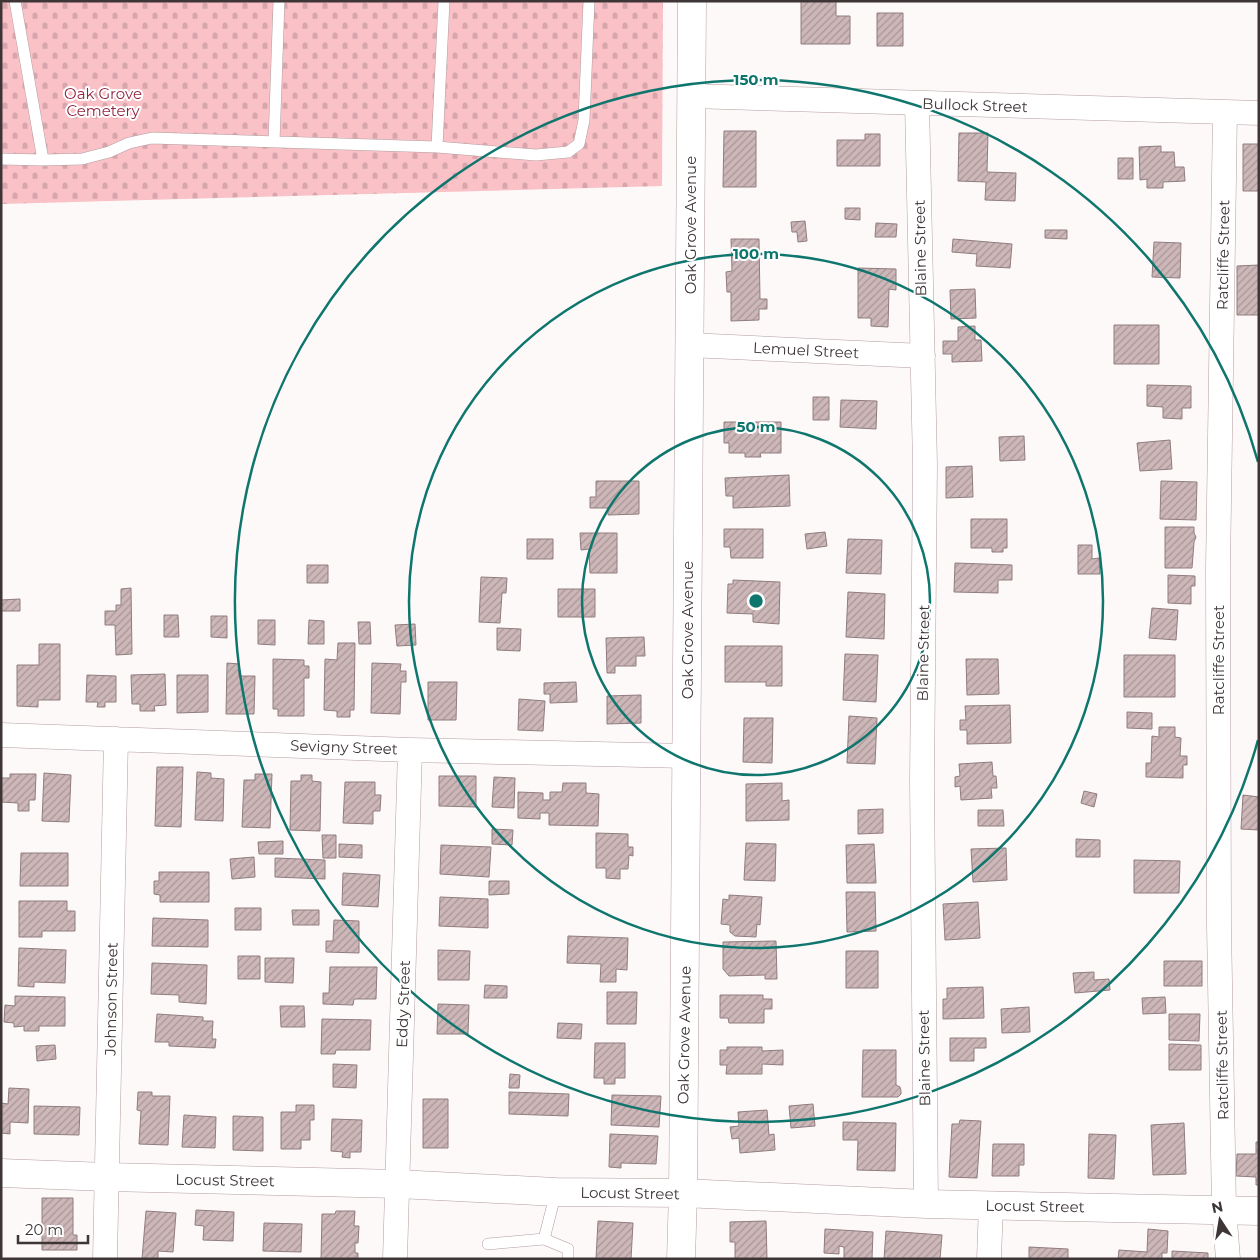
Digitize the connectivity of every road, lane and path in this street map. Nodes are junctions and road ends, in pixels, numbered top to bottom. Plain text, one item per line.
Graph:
1 (15, 1) edge
2 (279, 1) edge
3 (444, 1) edge
4 (589, 1) edge
5 (692, 1) edge
6 (691, 96) junction
7 (917, 103) junction
8 (1225, 112) junction
9 (1259, 112) edge
10 (274, 142) junction
11 (437, 146) junction
12 (1, 159) edge
13 (43, 160) junction
14 (689, 345) junction
15 (922, 356) junction
16 (1, 736) edge
17 (116, 739) junction
18 (410, 750) junction
19 (687, 756) junction
20 (1, 1173) edge
21 (107, 1177) junction
22 (398, 1184) junction
23 (556, 1192) junction
24 (683, 1193) junction
25 (926, 1204) junction
26 (990, 1205) junction
27 (1224, 1209) junction
28 (1259, 1210) edge
29 (544, 1239) junction
30 (488, 1244) dead end
31 (105, 1259) edge
32 (396, 1259) edge
33 (568, 1259) edge
34 (681, 1259) edge
35 (989, 1259) edge
36 (1228, 1259) edge

1 - 13 lane
2 - 10 lane
3 - 11 lane
4 - 11 lane
5 - 6 street, Oak Grove Avenue
6 - 7 street, Bullock Street
6 - 14 street, Oak Grove Avenue
7 - 8 street, Bullock Street
7 - 15 street, Blaine Street
8 - 9 street, Bullock Street
8 - 27 street, Ratcliffe Street
10 - 11 lane
10 - 13 lane
12 - 13 lane
14 - 15 street, Lemuel Street
14 - 19 street, Oak Grove Avenue
15 - 25 street, Blaine Street
16 - 17 street, Sevigny Street
17 - 18 street, Sevigny Street
17 - 21 street, Johnson Street
18 - 19 street, Sevigny Street
18 - 22 street, Eddy Street
19 - 24 street, Oak Grove Avenue
20 - 21 street, Locust Street
21 - 22 street, Locust Street
21 - 31 street, Johnson Street
22 - 23 street, Locust Street
22 - 32 street, Eddy Street
23 - 24 street, Locust Street
23 - 29 lane
24 - 25 street, Locust Street
24 - 34 street, Oak Grove Avenue
25 - 26 street, Locust Street
26 - 27 street, Locust Street
26 - 35 street
27 - 28 street, Locust Street
27 - 36 street, Ratcliffe Street
29 - 30 lane
29 - 33 lane

